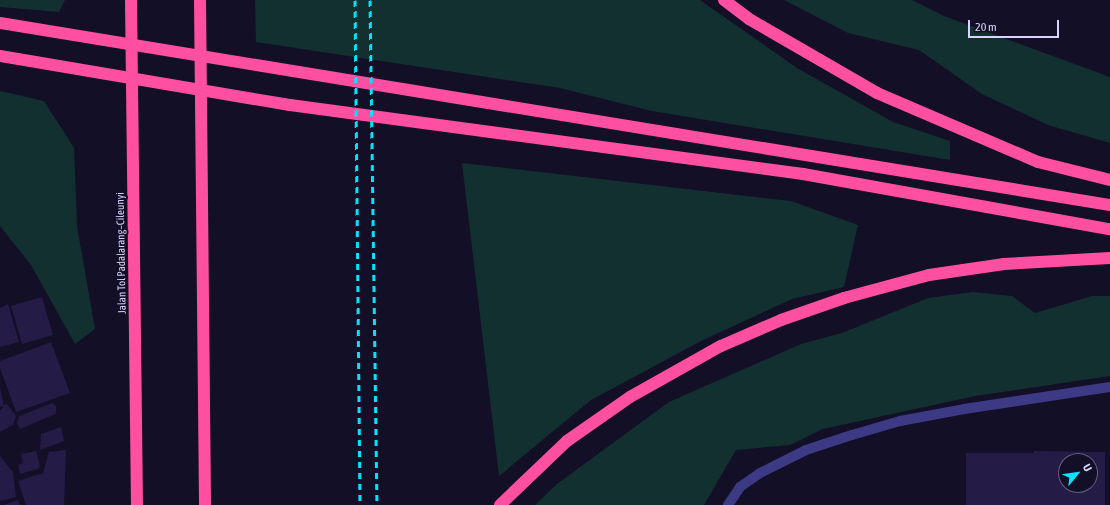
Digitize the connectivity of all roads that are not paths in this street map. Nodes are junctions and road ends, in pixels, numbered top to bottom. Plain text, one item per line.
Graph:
1 (131, 0) edge
2 (200, 0) edge
3 (724, 0) edge
4 (0, 23) edge
5 (0, 56) edge
6 (1110, 180) edge
7 (1110, 205) edge
8 (1110, 229) edge
9 (1110, 258) edge
10 (1110, 387) edge
11 (137, 505) edge
12 (205, 505) edge
13 (500, 505) edge
14 (728, 505) edge

1 - 11 highway, Jalan Tol Padalarang–Cileunyi
2 - 12 highway
3 - 6 highway
4 - 7 highway
5 - 8 highway
9 - 13 highway
10 - 14 street

